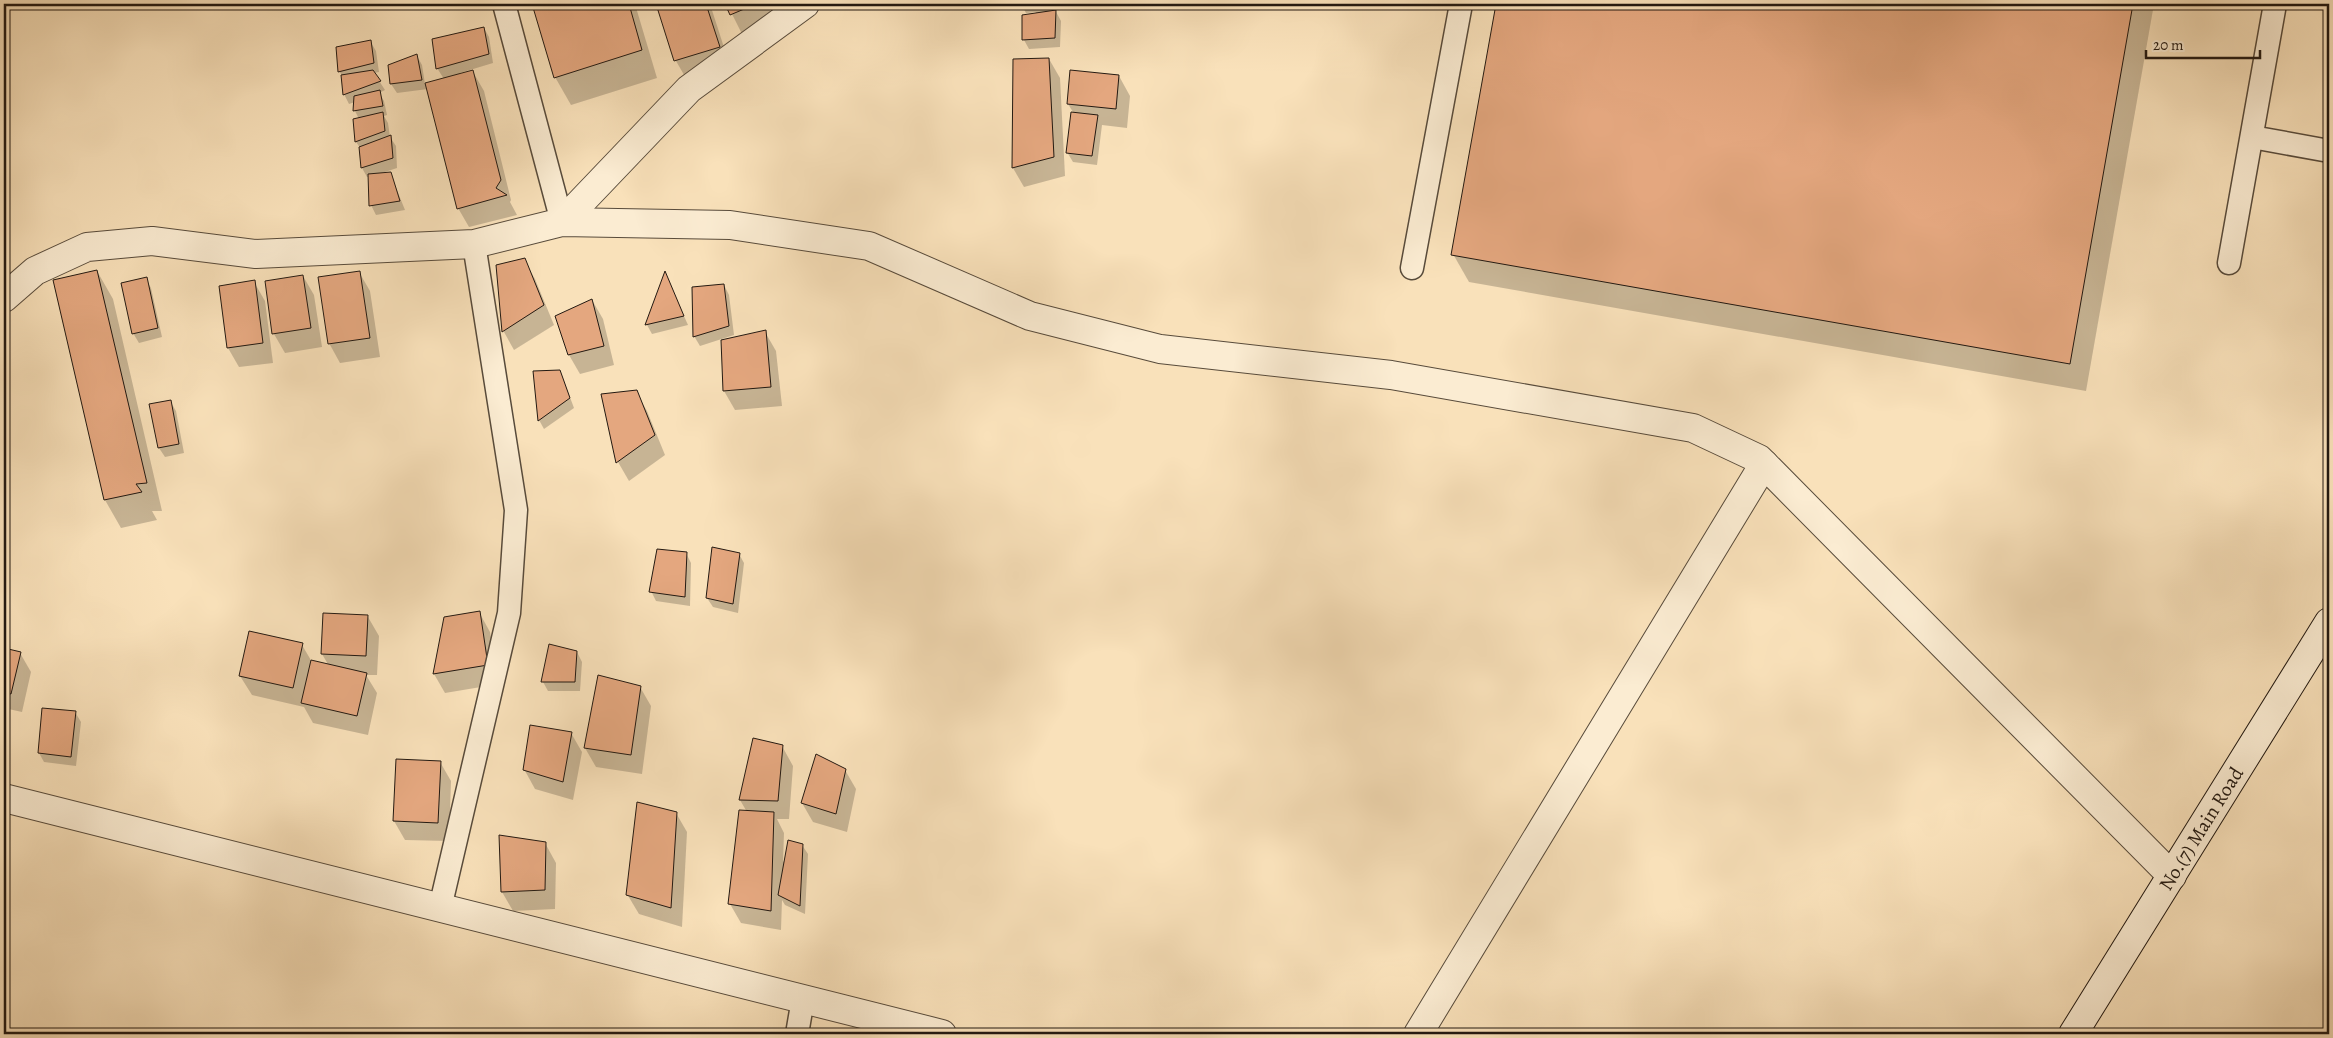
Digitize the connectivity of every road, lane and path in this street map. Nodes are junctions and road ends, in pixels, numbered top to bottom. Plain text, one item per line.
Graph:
1 (504, 4) edge
2 (805, 4) edge
3 (1460, 4) edge
4 (2275, 4) edge
5 (2252, 137) junction
6 (2329, 151) edge
7 (562, 222) junction
8 (474, 244) junction
9 (2229, 263) dead end
10 (1412, 268) dead end
11 (4, 298) edge
12 (1764, 464) junction
13 (2329, 622) edge
14 (4, 798) edge
15 (2172, 876) junction
16 (440, 908) junction
17 (803, 999) junction
18 (797, 1034) edge
19 (942, 1034) edge
20 (1418, 1034) edge
21 (2073, 1034) edge

1 - 7 lane
2 - 7 street
3 - 10 lane
4 - 5 lane
5 - 6 lane
5 - 9 lane
7 - 8 street
7 - 12 street
8 - 11 street
8 - 16 lane
12 - 15 street
12 - 20 street
13 - 15 street, No.(7) Main Road
14 - 16 street
15 - 21 street, No.(7) Main Road
16 - 17 street
17 - 18 lane
17 - 19 street

